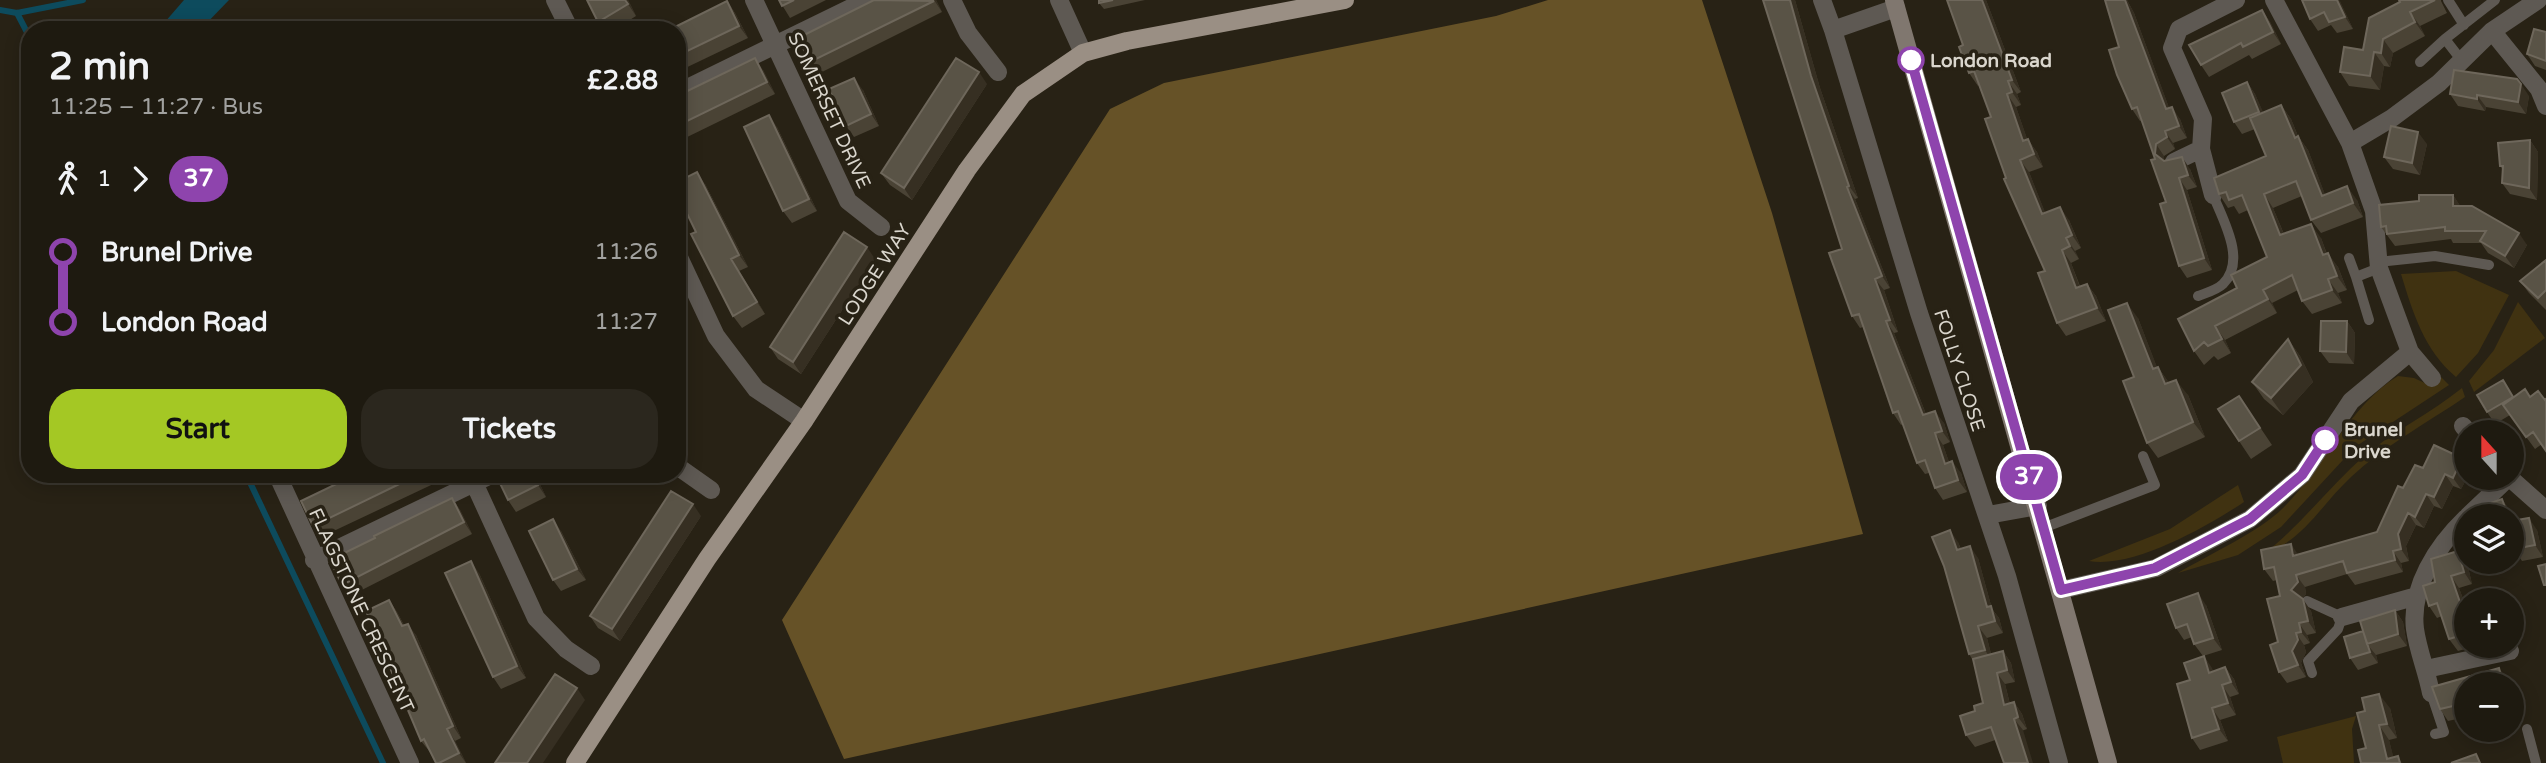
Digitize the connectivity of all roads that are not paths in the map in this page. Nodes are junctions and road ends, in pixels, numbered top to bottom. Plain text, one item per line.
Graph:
1 (555, 0) edge
2 (754, 0) edge
3 (867, 0) edge
4 (951, 0) edge
5 (1059, 0) edge
6 (1345, 0) edge
7 (1822, 0) edge
8 (2236, 0) edge
9 (2274, 0) edge
10 (2448, 0) edge
11 (2495, 0) edge
12 (2538, 0) edge
13 (1895, 4) edge
14 (566, 21) edge
15 (2463, 25) junction
16 (1833, 30) junction
17 (2492, 32) junction
18 (2445, 39) junction
19 (776, 43) junction
20 (1083, 52) junction
21 (2462, 61) junction
22 (2420, 62) dead end
23 (998, 72) dead end
24 (686, 88) edge
25 (2546, 106) edge
26 (2350, 143) junction
27 (2201, 149) junction
28 (2174, 162) edge
29 (2213, 195) joint
30 (881, 227) dead end
31 (2349, 258) dead end
32 (2379, 265) junction
33 (2489, 265) dead end
34 (686, 272) edge
35 (2356, 277) junction
36 (2198, 296) dead end
37 (2369, 320) dead end
38 (2410, 352) junction
39 (2432, 378) dead end
40 (804, 421) junction
41 (2143, 456) dead end
42 (686, 473) edge
43 (281, 483) edge
44 (464, 483) edge
45 (474, 483) edge
46 (710, 490) dead end
47 (2496, 490) edge
48 (2523, 490) edge
49 (2481, 504) edge
50 (2038, 506) junction
51 (2546, 510) edge
52 (1988, 515) junction
53 (2043, 528) junction
54 (2454, 529) edge
55 (314, 561) junction
56 (2061, 590) junction
57 (2417, 596) junction
58 (2307, 601) edge
59 (2342, 617) junction
60 (2478, 658) edge
61 (591, 666) dead end
62 (2427, 669) junction
63 (2312, 673) dead end
64 (2431, 694) joint
65 (2527, 729) dead end
66 (2435, 734) dead end
67 (410, 763) edge
68 (575, 763) edge
69 (2059, 763) edge
70 (2108, 763) edge
71 (2536, 763) edge

1 - 14 street
2 - 19 street, SOMERSET DRIVE
3 - 19 street
4 - 23 street
5 - 20 street
6 - 20 main road, LODGE WAY
7 - 16 street, FOLLY CLOSE
8 - 27 street
9 - 26 street
10 - 15 lane
11 - 15 lane
12 - 17 street
13 - 16 street
13 - 50 main road
15 - 18 lane
16 - 52 street, FOLLY CLOSE
17 - 21 street
17 - 25 street
18 - 21 lane
18 - 22 lane
19 - 24 street
19 - 30 street, SOMERSET DRIVE
20 - 40 main road, LODGE WAY
21 - 26 street
26 - 32 street
27 - 28 street
27 - 29 street
29 - 36 lane
31 - 35 lane
32 - 33 lane
32 - 35 lane
32 - 38 street
34 - 40 street
35 - 37 lane
38 - 39 street
38 - 56 street
40 - 68 main road, LODGE WAY
41 - 53 lane
42 - 46 street
43 - 55 street, FLAGSTONE CRESCENT
44 - 55 street
45 - 61 street
47 - 49 street
48 - 51 street
50 - 52 street
50 - 53 main road
52 - 69 street, FOLLY CLOSE
53 - 56 main road
54 - 57 street
55 - 67 street, FLAGSTONE CRESCENT
56 - 70 main road
57 - 59 street
57 - 62 street
58 - 59 lane
59 - 63 lane
60 - 62 street
62 - 64 street
64 - 66 lane
65 - 71 lane

